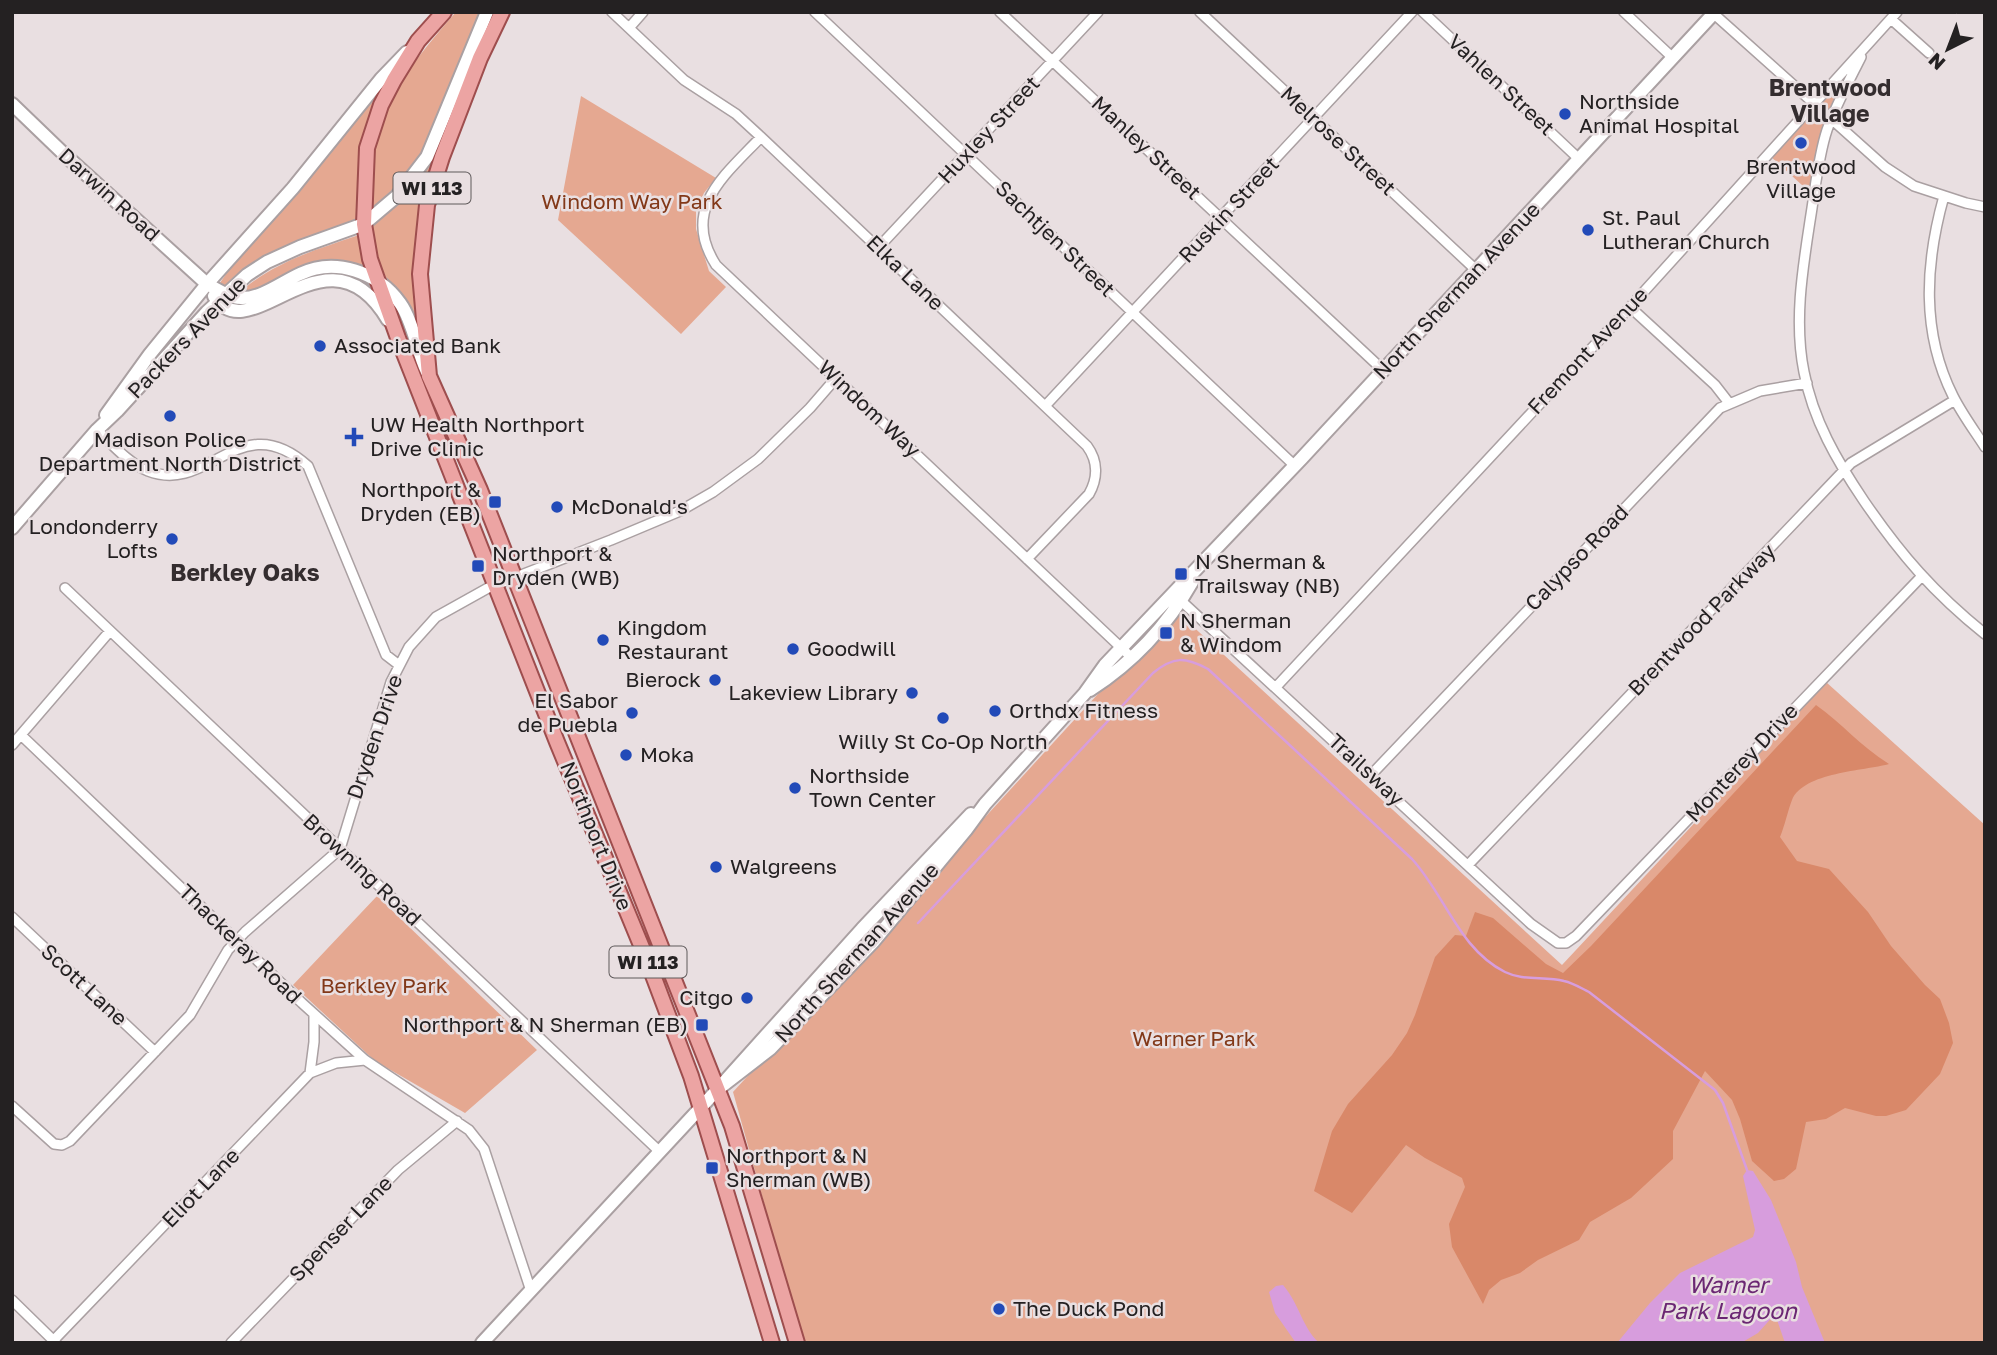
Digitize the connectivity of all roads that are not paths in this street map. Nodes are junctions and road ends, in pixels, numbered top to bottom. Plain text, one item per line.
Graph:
1 (444, 12) edge
2 (486, 12) edge
3 (502, 12) edge
4 (612, 12) edge
5 (643, 12) edge
6 (815, 12) edge
7 (1000, 12) edge
8 (1098, 12) edge
9 (1200, 12) edge
10 (1412, 12) edge
11 (1423, 12) edge
12 (1624, 12) edge
13 (1714, 13) edge
14 (1894, 15) edge
15 (629, 28) junction
16 (418, 41) junction
17 (1866, 46) junction
18 (1929, 53) dead end
19 (1673, 58) junction
20 (1053, 62) junction
21 (12, 104) edge
22 (1813, 105) junction
23 (1314, 119) junction
24 (1831, 121) junction
25 (761, 137) junction
26 (967, 155) junction
27 (1579, 159) junction
28 (1944, 196) junction
29 (1985, 207) edge
30 (1221, 219) junction
31 (364, 224) junction
32 (878, 248) junction
33 (1476, 270) junction
34 (377, 281) junction
35 (207, 284) junction
36 (222, 298) junction
37 (1630, 307) junction
38 (1133, 313) junction
39 (398, 338) junction
40 (1384, 371) junction
41 (429, 376) junction
42 (836, 377) junction
43 (1807, 383) junction
44 (1955, 400) junction
45 (1729, 403) junction
46 (1046, 405) junction
47 (97, 430) junction
48 (1985, 447) edge
49 (1295, 466) junction
50 (1844, 471) junction
51 (12, 528) edge
52 (1027, 559) junction
53 (1921, 577) junction
54 (515, 578) junction
55 (496, 585) junction
56 (65, 588) dead end
57 (1177, 597) junction
58 (110, 631) junction
59 (1985, 634) edge
60 (1121, 648) junction
61 (1132, 658) junction
62 (399, 665) junction
63 (1276, 687) junction
64 (1085, 694) junction
65 (21, 735) junction
66 (12, 745) edge
67 (1371, 775) junction
68 (589, 818) junction
69 (620, 844) junction
70 (340, 849) junction
71 (1468, 864) junction
72 (12, 917) edge
73 (236, 941) junction
74 (1560, 943) joint
75 (314, 1014) junction
76 (155, 1052) junction
77 (365, 1060) junction
78 (310, 1073) junction
79 (718, 1090) junction
80 (12, 1106) edge
81 (701, 1107) junction
82 (457, 1121) junction
83 (660, 1152) junction
84 (531, 1291) junction
85 (12, 1300) edge
86 (54, 1342) edge
87 (231, 1343) edge
88 (482, 1343) edge
89 (772, 1343) edge
90 (797, 1343) edge

1 - 16 main road, Packers Avenue / WI 113
2 - 31 street, Packers Avenue
3 - 41 main road, WI 113
4 - 15 street, Elka Lane
5 - 15 street
6 - 26 street, Sachtjen Street
7 - 20 street, Manley Street
8 - 20 street, Huxley Street
9 - 23 street, Melrose Street
10 - 23 street, Ruskin Street
11 - 27 street, Vahlen Street
12 - 19 street
13 - 19 street, North Sherman Avenue
13 - 22 street
14 - 17 street, Fremont Avenue
14 - 18 street
15 - 25 street, Elka Lane
16 - 31 main road, WI 113
16 - 35 street, Packers Avenue
17 - 22 street, Fremont Avenue
17 - 24 street
19 - 27 street, North Sherman Avenue
20 - 26 street, Huxley Street
20 - 30 street, Manley Street
21 - 35 street, Darwin Road
22 - 24 street
22 - 37 street, Fremont Avenue
23 - 30 street, Ruskin Street
23 - 33 street, Melrose Street
24 - 28 street
24 - 43 street
25 - 32 street, Elka Lane
25 - 42 street, Windom Way
26 - 32 street, Huxley Street
26 - 38 street, Sachtjen Street
27 - 33 street, North Sherman Avenue
28 - 29 street
28 - 44 street
30 - 38 street, Ruskin Street
30 - 40 street, Manley Street
31 - 34 main road, WI 113
31 - 36 street, Packers Avenue
32 - 46 street, Elka Lane
33 - 40 street, North Sherman Avenue
34 - 36 street
34 - 39 main road, WI 113
34 - 41 street
35 - 36 street, Darwin Road
35 - 47 street, Packers Avenue
36 - 39 street
36 - 47 street, Packers Avenue
37 - 45 street
37 - 63 street, Fremont Avenue
38 - 46 street, Ruskin Street
38 - 49 street, Sachtjen Street
39 - 55 main road, Northport Drive / WI 113
40 - 49 street, North Sherman Avenue
41 - 54 main road, Northport Drive / WI 113
42 - 52 street, Windom Way
42 - 54 street, Dryden Drive
43 - 45 street, Calypso Road
43 - 50 street
44 - 48 street
44 - 50 street, Brentwood Parkway
45 - 67 street, Calypso Road
46 - 52 street, Elka Lane
47 - 51 street, Packers Avenue
47 - 62 street
49 - 57 street, North Sherman Avenue
50 - 53 street
50 - 71 street, Brentwood Parkway
52 - 60 street, Windom Way
53 - 59 street
53 - 74 street, Monterey Drive
54 - 55 street, Dryden Drive
54 - 69 main road, Northport Drive / WI 113
55 - 62 street, Dryden Drive
55 - 68 main road, Northport Drive / WI 113
56 - 58 street, Browning Road
57 - 60 street, North Sherman Avenue
57 - 61 street, North Sherman Avenue
57 - 63 street, Trailsway
58 - 65 street
58 - 70 street, Browning Road
60 - 61 street, Windom Way
60 - 64 street, North Sherman Avenue
61 - 64 street, North Sherman Avenue
62 - 70 street, Dryden Drive
63 - 67 street, Trailsway
64 - 79 street, North Sherman Avenue
65 - 66 street
65 - 73 street, Thackeray Road
67 - 71 street, Trailsway
68 - 69 main road
68 - 81 main road, Northport Drive / WI 113
69 - 79 main road, Northport Drive / WI 113
70 - 73 street
70 - 83 street, Browning Road
71 - 74 street, Trailsway
72 - 76 street, Scott Lane
73 - 75 street, Thackeray Road
73 - 76 street
75 - 77 street, Thackeray Road
75 - 78 street
76 - 80 street
77 - 78 street, Eliot Lane
77 - 82 street, Thackeray Road
78 - 86 street, Eliot Lane
79 - 81 street, North Sherman Avenue
79 - 90 main road, Northport Drive / WI 113
81 - 83 street, North Sherman Avenue
81 - 89 main road, Northport Drive / WI 113
82 - 84 street, Thackeray Road
82 - 87 street, Spenser Lane
83 - 84 street, North Sherman Avenue
84 - 88 street, North Sherman Avenue
85 - 86 street

